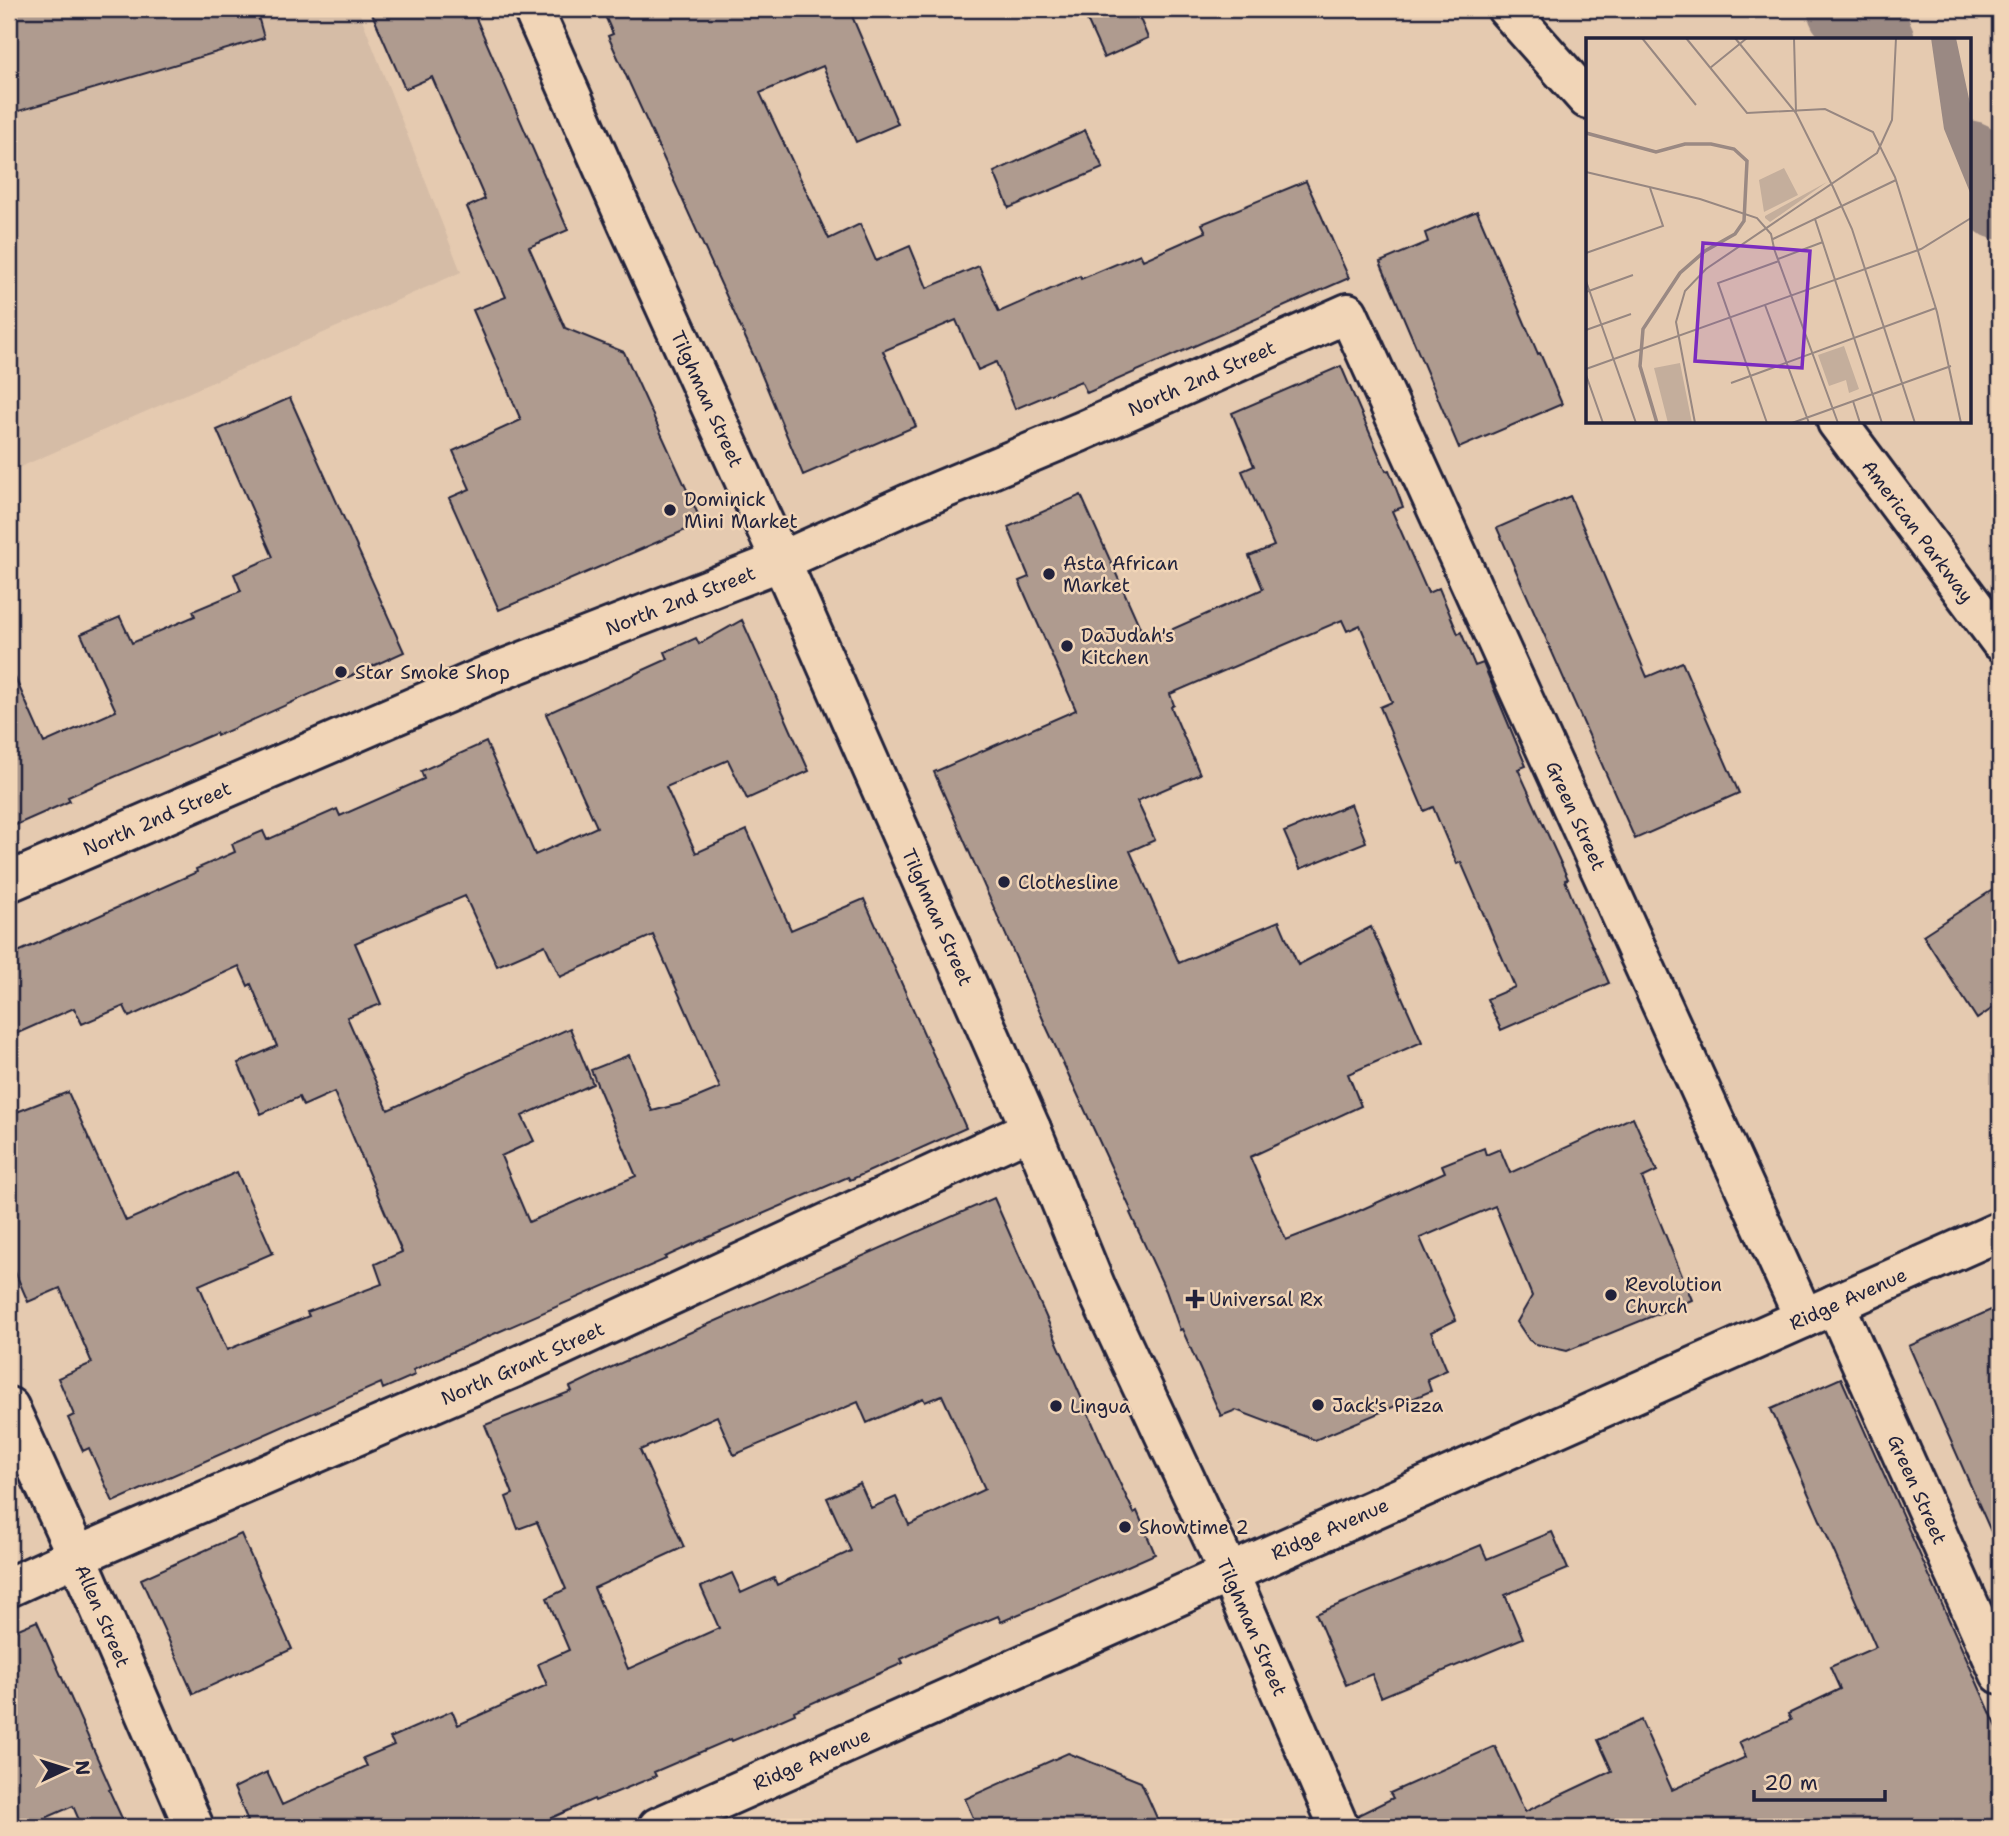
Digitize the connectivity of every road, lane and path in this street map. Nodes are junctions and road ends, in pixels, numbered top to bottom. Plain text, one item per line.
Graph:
1 (533, 9) edge
2 (1507, 9) edge
3 (1586, 98) edge
4 (1348, 313) joint
5 (1837, 424) edge
6 (781, 561) junction
7 (2000, 641) edge
8 (9, 882) edge
9 (1031, 1129) junction
10 (2000, 1231) edge
11 (1819, 1311) junction
12 (9, 1407) edge
13 (77, 1556) junction
14 (1229, 1573) junction
15 (9, 1587) edge
16 (2000, 1674) edge
17 (194, 1827) edge
18 (658, 1827) edge
19 (1339, 1827) edge

1 - 6 street, Tilghman Street
2 - 3 street
4 - 6 street, North 2nd Street
4 - 11 street, Green Street
5 - 7 street, American Parkway
6 - 8 street, North 2nd Street
6 - 9 street, Tilghman Street
9 - 13 street, North Grant Street
9 - 14 street, Tilghman Street
10 - 11 street, Ridge Avenue
11 - 14 street, Ridge Avenue
11 - 16 street, Green Street
12 - 13 street, Allen Street
13 - 15 street, North Grant Street
13 - 17 street, Allen Street
14 - 18 street, Ridge Avenue
14 - 19 street, Tilghman Street

